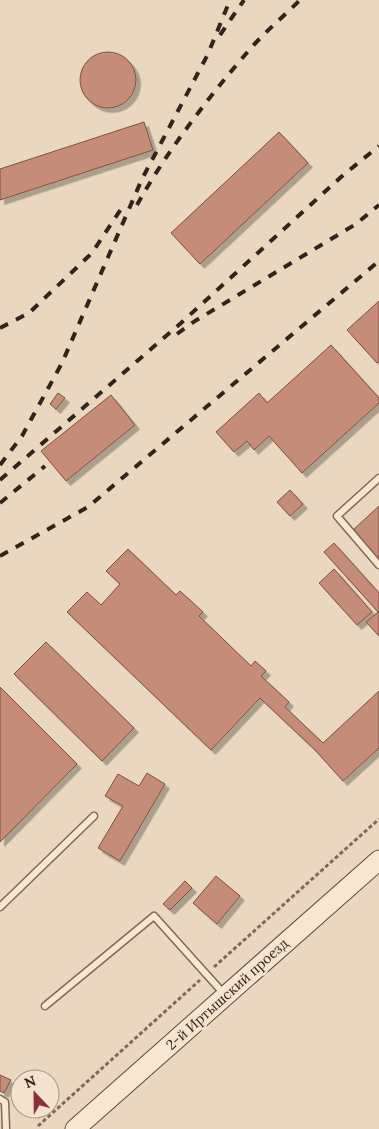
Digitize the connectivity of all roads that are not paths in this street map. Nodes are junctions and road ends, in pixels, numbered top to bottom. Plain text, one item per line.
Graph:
1 (379, 478) edge
2 (379, 565) edge
3 (94, 816) dead end
4 (379, 860) edge
5 (0, 907) edge
6 (226, 996) junction
7 (45, 1006) dead end
8 (0, 1099) edge
9 (6, 1129) edge
10 (75, 1129) edge

1 - 2 lane
3 - 5 lane
4 - 6 main road, 2-й Иртышский проезд
6 - 7 lane
6 - 10 main road, 2-й Иртышский проезд
8 - 9 lane

